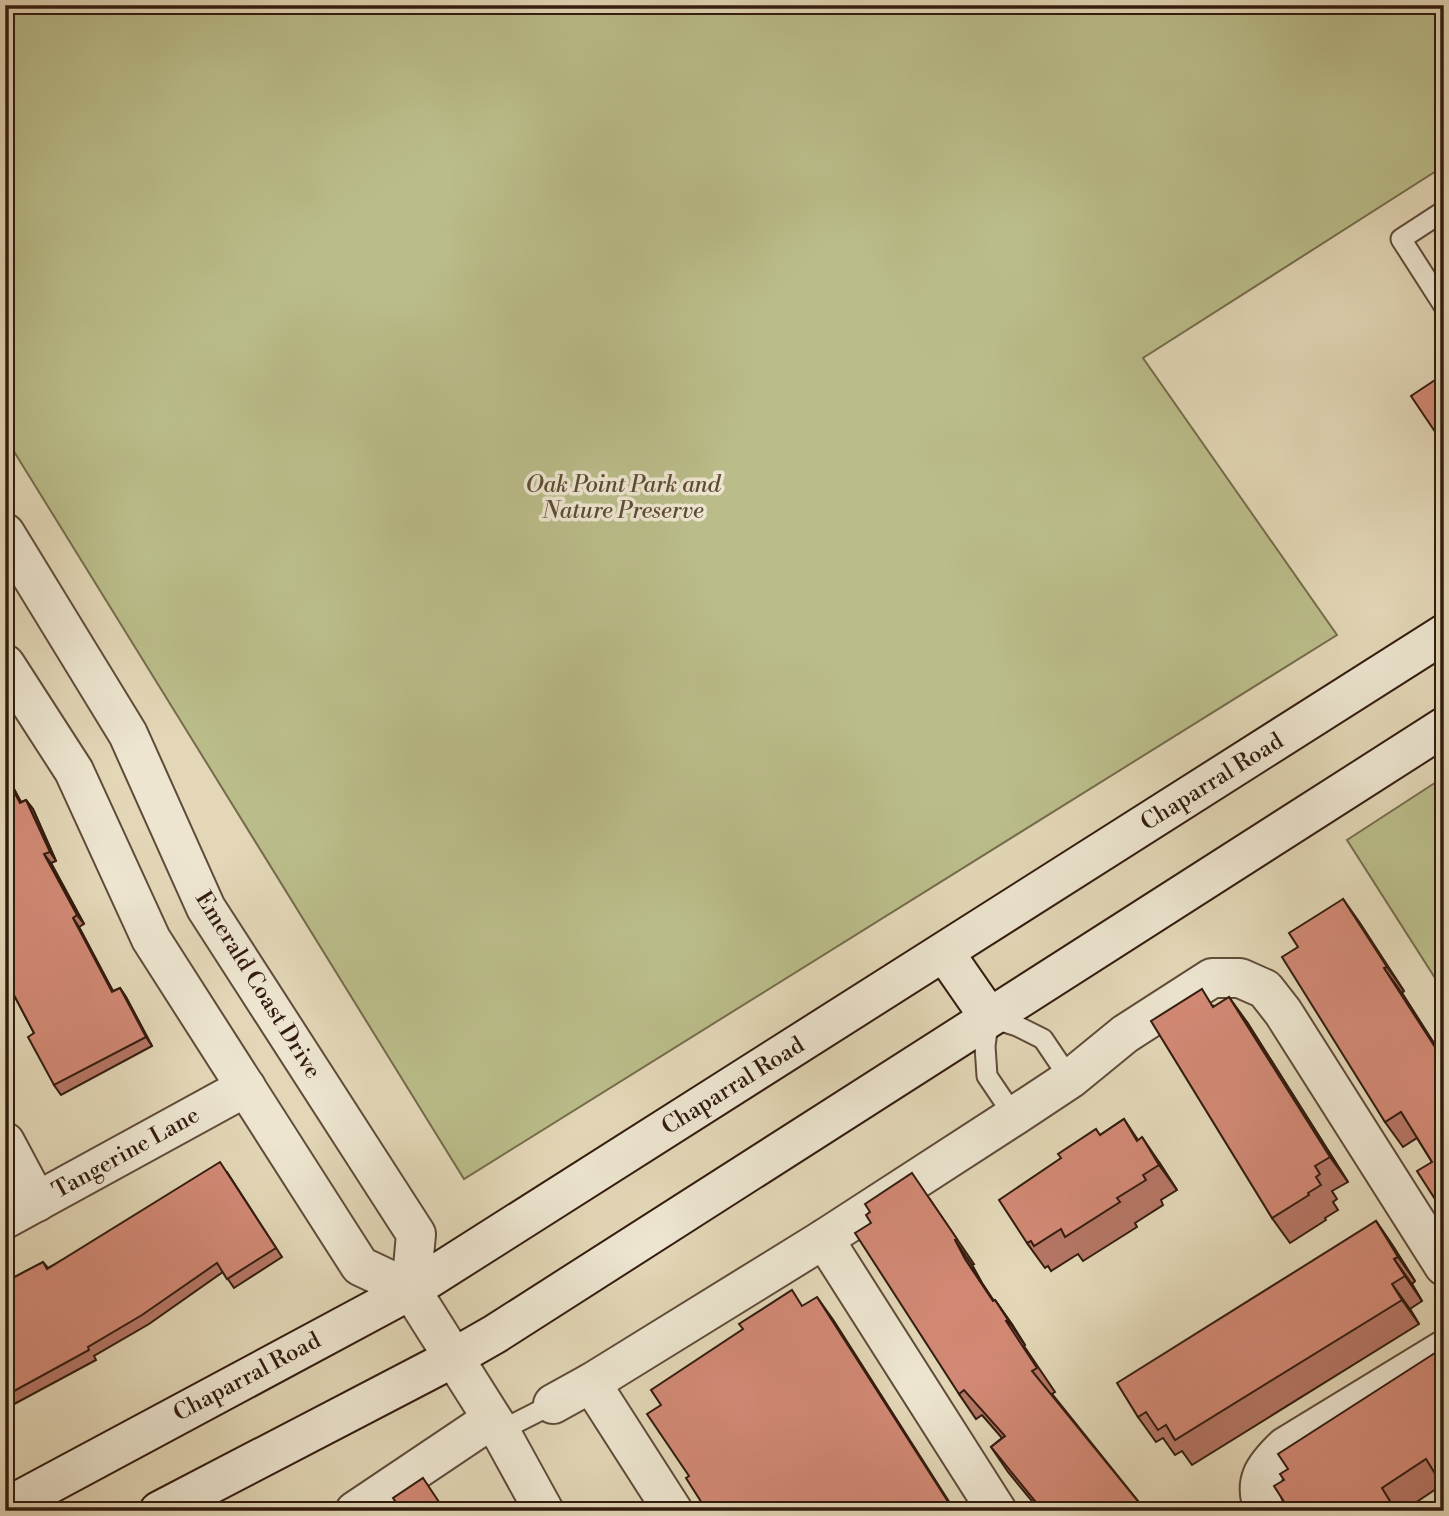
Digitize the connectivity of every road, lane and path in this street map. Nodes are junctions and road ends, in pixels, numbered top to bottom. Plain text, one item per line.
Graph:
1 (1444, 211) edge
2 (1444, 306) edge
3 (12, 557) edge
4 (1444, 634) edge
5 (5, 664) edge
6 (1444, 727) edge
7 (944, 952) junction
8 (989, 1017) junction
9 (1070, 1079) junction
10 (246, 1087) junction
11 (1014, 1116) junction
12 (5, 1142) edge
13 (21, 1211) edge
14 (824, 1239) junction
15 (1444, 1266) edge
16 (411, 1290) junction
17 (1444, 1350) edge
18 (453, 1358) junction
19 (591, 1383) junction
20 (553, 1404) joint
21 (496, 1425) junction
22 (5, 1508) edge
23 (159, 1511) edge
24 (355, 1511) edge
25 (544, 1511) edge
26 (673, 1511) edge
27 (997, 1511) edge
28 (1265, 1511) edge

1 - 2 lane
3 - 16 street, Emerald Coast Drive
4 - 7 street, Chaparral Road
5 - 10 street
6 - 8 street
7 - 8 street
7 - 16 street, Chaparral Road
8 - 9 lane
8 - 11 lane
8 - 18 street
9 - 11 street
9 - 15 street
10 - 13 street, Tangerine Lane
10 - 16 street
11 - 14 street
12 - 13 street
14 - 19 street
14 - 27 street
16 - 18 street
16 - 22 street, Chaparral Road
17 - 28 street
18 - 21 street
18 - 23 street
19 - 20 street
19 - 26 street
20 - 21 lane
21 - 24 street
21 - 25 street

